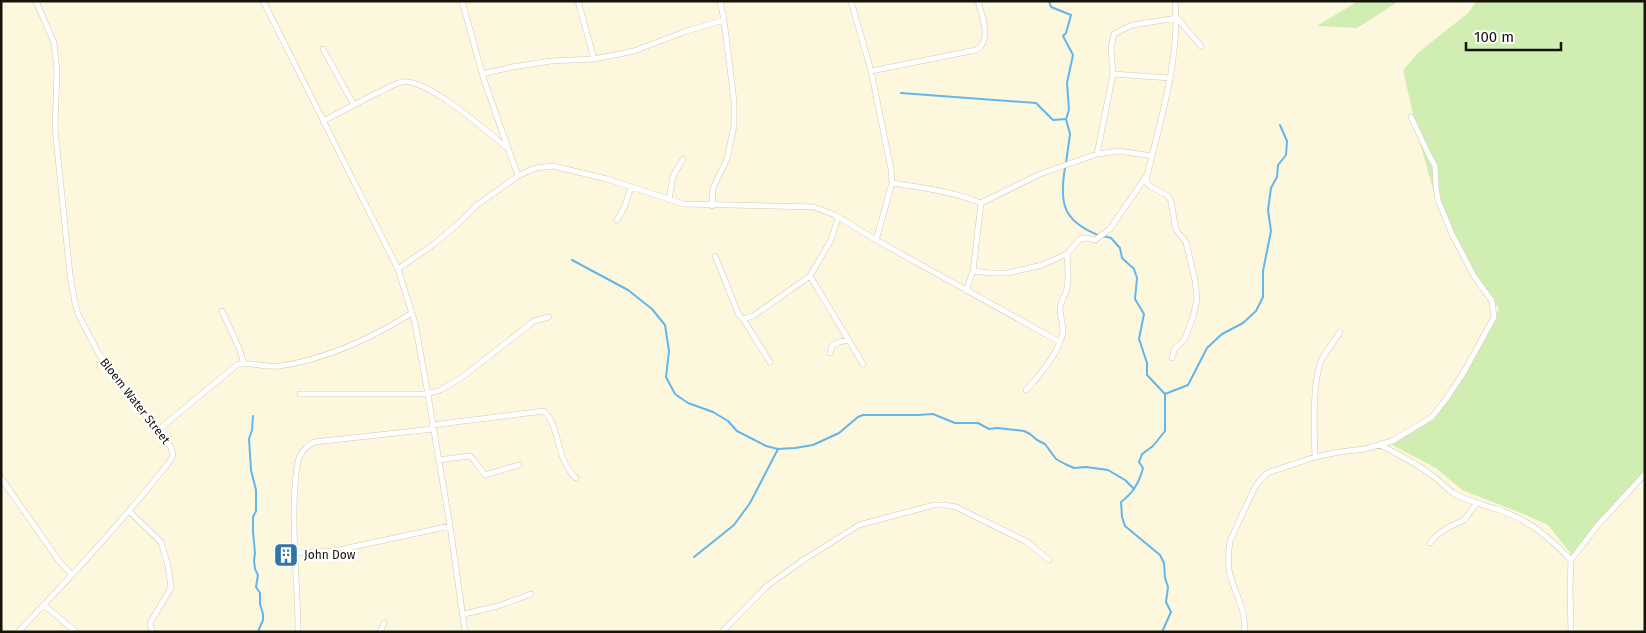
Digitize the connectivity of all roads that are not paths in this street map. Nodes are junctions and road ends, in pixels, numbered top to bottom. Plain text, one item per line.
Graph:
1 (36, 1) edge
2 (264, 1) edge
3 (462, 1) edge
4 (578, 1) edge
5 (720, 1) edge
6 (851, 1) edge
7 (978, 1) edge
8 (1175, 1) edge
9 (1176, 18) junction
10 (724, 20) junction
11 (1201, 46) dead end
12 (323, 49) dead end
13 (594, 59) junction
14 (871, 71) junction
15 (482, 74) junction
16 (1112, 74) junction
17 (1170, 78) junction
18 (354, 105) junction
19 (1410, 117) dead end
20 (323, 121) junction
21 (508, 150) junction
22 (1097, 154) junction
23 (1152, 156) junction
24 (683, 159) dead end
25 (1147, 175) junction
26 (518, 176) junction
27 (892, 183) junction
28 (631, 187) junction
29 (668, 200) junction
30 (981, 202) junction
31 (712, 206) junction
32 (838, 218) junction
33 (618, 220) dead end
34 (876, 240) junction
35 (1067, 254) junction
36 (715, 256) dead end
37 (398, 269) junction
38 (973, 271) junction
39 (810, 276) junction
40 (966, 291) junction
41 (222, 311) dead end
42 (412, 313) junction
43 (549, 317) dead end
44 (743, 319) junction
45 (1340, 332) dead end
46 (848, 340) junction
47 (1060, 342) junction
48 (830, 354) dead end
49 (1172, 358) dead end
50 (770, 362) dead end
51 (244, 364) junction
52 (863, 364) dead end
53 (1026, 390) dead end
54 (300, 394) dead end
55 (428, 394) junction
56 (433, 427) junction
57 (157, 431) junction
58 (1380, 445) junction
59 (1315, 457) junction
60 (438, 460) junction
61 (519, 465) dead end
62 (1645, 474) edge
63 (1, 478) edge
64 (576, 478) dead end
65 (1477, 503) junction
66 (129, 511) junction
67 (450, 526) junction
68 (1430, 543) dead end
69 (296, 553) junction
70 (1049, 560) dead end
71 (1571, 560) junction
72 (72, 576) junction
73 (531, 594) dead end
74 (44, 605) junction
75 (464, 614) junction
76 (384, 623) dead end
77 (298, 631) edge
78 (18, 632) edge
79 (76, 632) edge
80 (152, 632) edge
81 (380, 632) edge
82 (465, 632) edge
83 (722, 632) edge
84 (1244, 632) edge
85 (1571, 632) edge

1 - 57 street, Bloem Water Street
2 - 20 street
3 - 15 street
4 - 13 street
5 - 10 street
6 - 14 street
7 - 14 street
8 - 9 street
9 - 11 street
9 - 16 street
9 - 17 street
10 - 13 street
10 - 31 street
12 - 18 street
13 - 15 street
14 - 27 street
15 - 21 street
16 - 17 street
16 - 22 street
17 - 23 street
18 - 20 street
18 - 21 street
19 - 58 street
20 - 37 street
21 - 26 street
22 - 23 street
22 - 30 street
23 - 25 street
24 - 29 street
25 - 35 street
25 - 49 street
26 - 28 street
26 - 37 street
27 - 30 street
27 - 34 street
28 - 29 street
28 - 33 street
29 - 31 street
30 - 38 street
31 - 32 street
32 - 34 street
32 - 39 street
34 - 40 street
35 - 38 street
35 - 47 street
36 - 44 street
37 - 42 street
38 - 40 street
39 - 44 street
39 - 46 street
40 - 47 street
41 - 51 street
42 - 51 street
42 - 55 street
43 - 55 street
44 - 50 street
45 - 59 street
46 - 48 street
46 - 52 street
47 - 53 street
51 - 57 street
54 - 55 street
55 - 56 street
56 - 60 street
56 - 64 street
56 - 69 street
57 - 66 street, Bloem Water Street
58 - 59 street
58 - 65 street
59 - 84 street
60 - 61 street
60 - 67 street
62 - 71 street
63 - 72 street
65 - 68 street
65 - 71 street
66 - 72 street, Bloem Water Street
66 - 80 street
67 - 69 street
67 - 75 street
69 - 77 street
70 - 83 street
71 - 85 street
72 - 74 street, Bloem Water Street
73 - 75 street
74 - 78 street, Bloem Water Street
74 - 79 street
75 - 82 street
76 - 81 street

